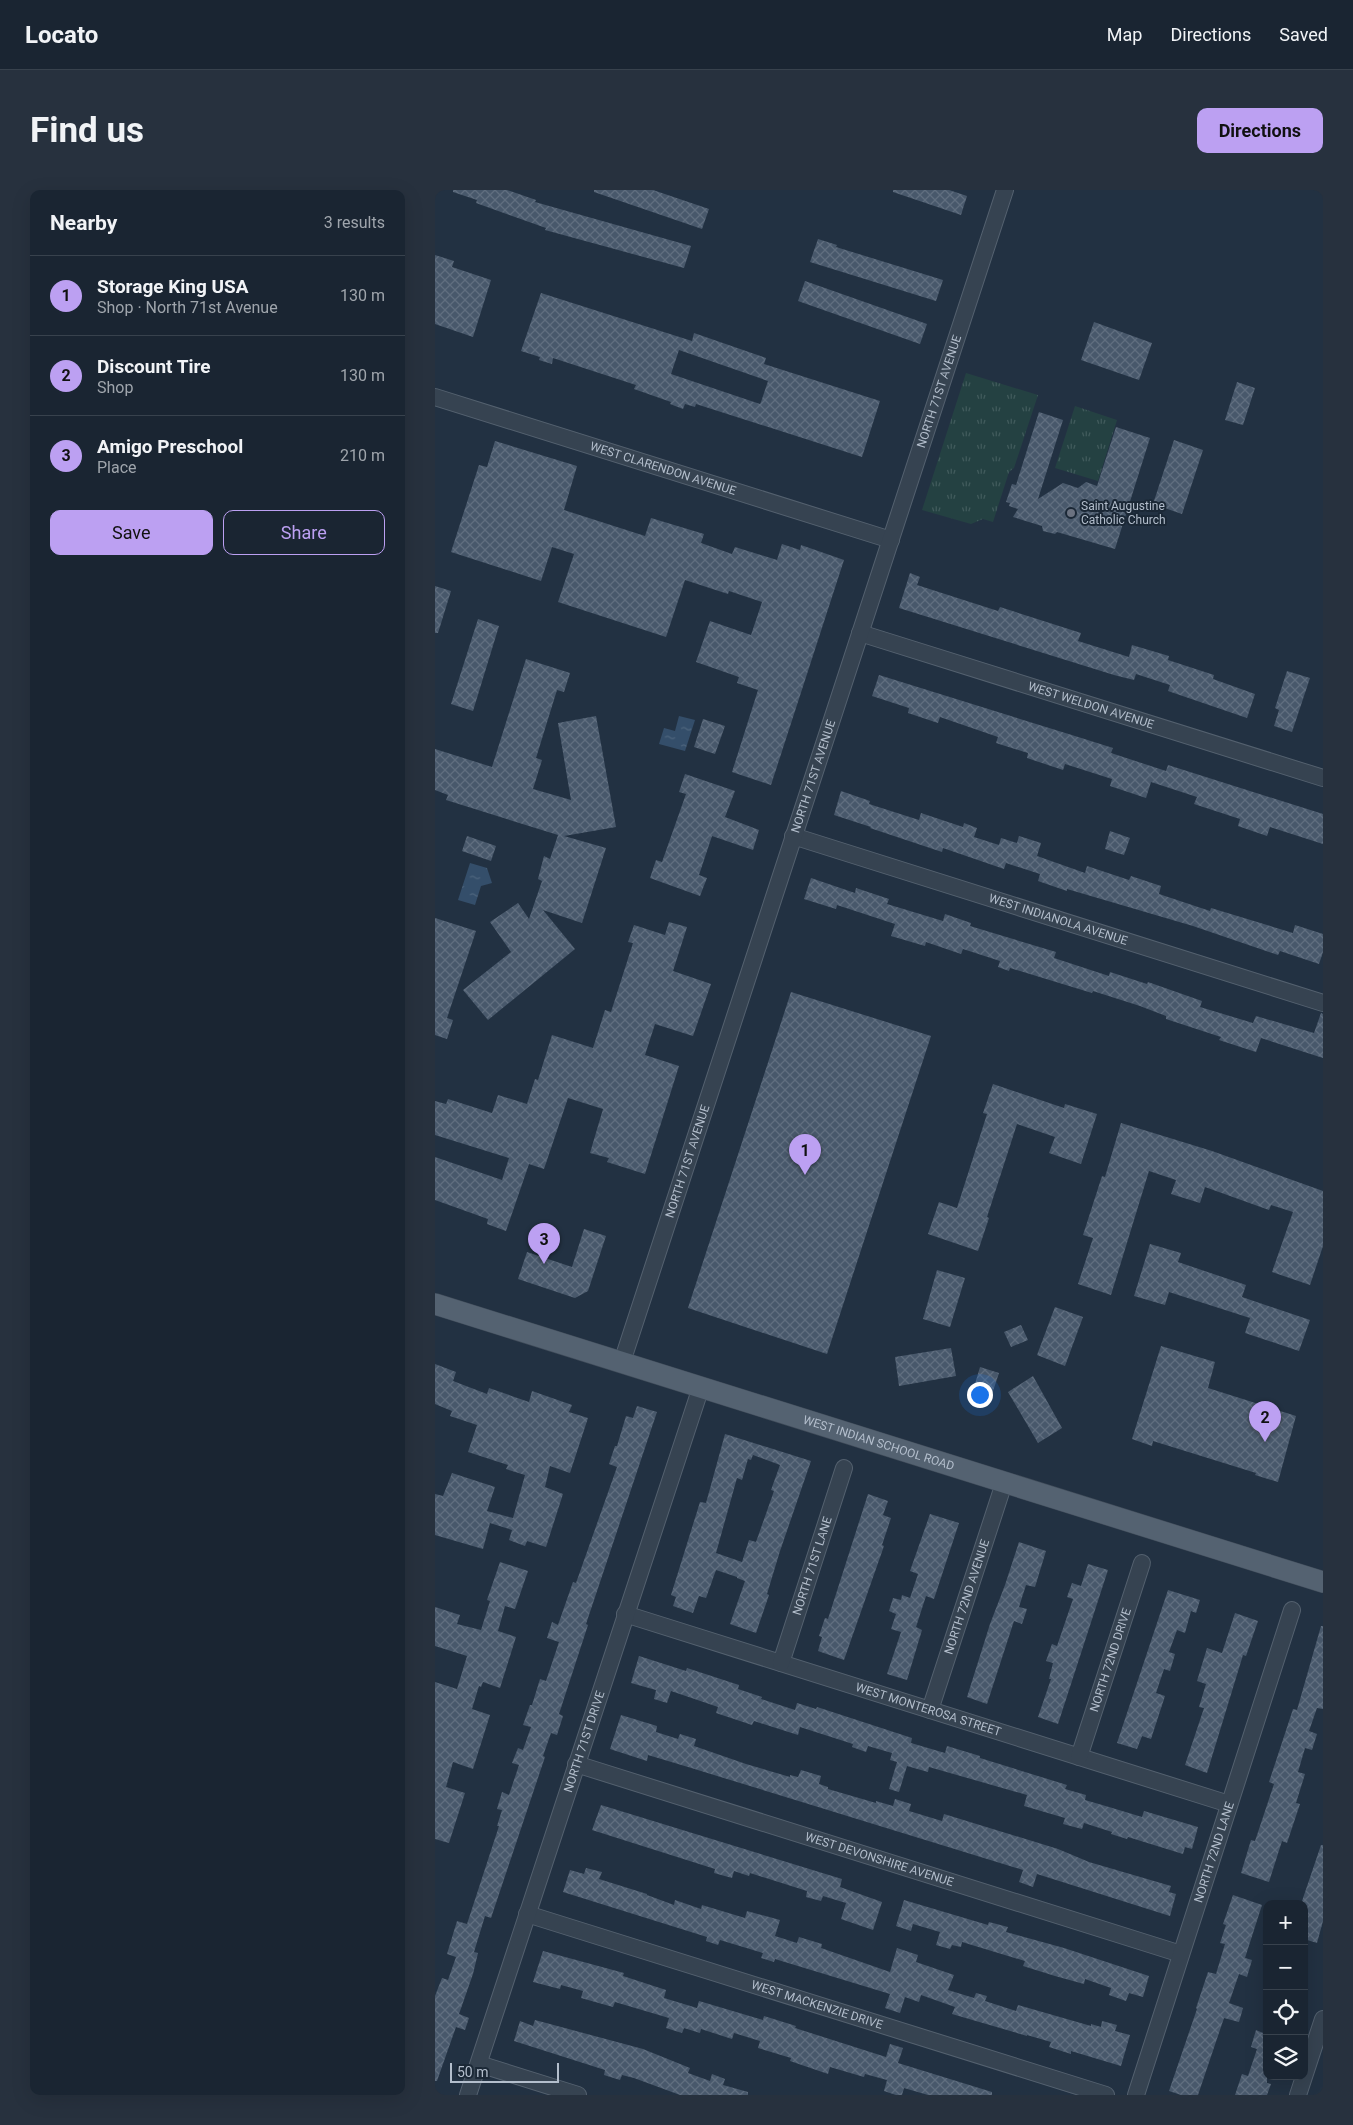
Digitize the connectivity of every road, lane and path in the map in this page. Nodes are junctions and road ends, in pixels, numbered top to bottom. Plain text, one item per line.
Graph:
1 (1005, 190) edge
2 (435, 397) edge
3 (891, 540) junction
4 (860, 633) junction
5 (1323, 778) edge
6 (793, 836) junction
7 (1323, 1003) edge
8 (435, 1304) edge
9 (622, 1362) junction
10 (701, 1387) junction
11 (844, 1468) dead end
12 (1003, 1483) junction
13 (1142, 1562) dead end
14 (1323, 1582) edge
15 (1292, 1610) dead end
16 (625, 1614) junction
17 (781, 1663) junction
18 (930, 1710) junction
19 (1079, 1757) junction
20 (576, 1764) junction
21 (1229, 1804) junction
22 (527, 1914) junction
23 (1181, 1954) junction
24 (1323, 2019) edge
25 (479, 2064) junction
26 (468, 2095) edge
27 (578, 2095) edge
28 (1106, 2095) edge
29 (1136, 2095) edge
30 (1298, 2095) edge

1 - 3 street, NORTH 71ST AVENUE
2 - 3 street, WEST CLARENDON AVENUE
3 - 4 street, NORTH 71ST AVENUE
4 - 5 street, WEST WELDON AVENUE
4 - 6 street, NORTH 71ST AVENUE
6 - 7 street, WEST INDIANOLA AVENUE
6 - 9 street, NORTH 71ST AVENUE
8 - 9 main road, WEST INDIAN SCHOOL ROAD
9 - 10 main road, WEST INDIAN SCHOOL ROAD
10 - 12 main road, WEST INDIAN SCHOOL ROAD
10 - 16 street, NORTH 71ST DRIVE
11 - 17 street, NORTH 71ST LANE
12 - 14 main road, WEST INDIAN SCHOOL ROAD
12 - 18 street, NORTH 72ND AVENUE
13 - 19 street, NORTH 72ND DRIVE
15 - 21 street, NORTH 72ND LANE
16 - 17 street, WEST MONTEROSA STREET
16 - 20 street, NORTH 71ST DRIVE
17 - 18 street, WEST MONTEROSA STREET
18 - 19 street, WEST MONTEROSA STREET
19 - 21 street, WEST MONTEROSA STREET
20 - 22 street, NORTH 71ST DRIVE
20 - 23 street, WEST DEVONSHIRE AVENUE
21 - 23 street, NORTH 72ND LANE
22 - 25 street, NORTH 71ST DRIVE
22 - 28 street, WEST MACKENZIE DRIVE
23 - 29 street, NORTH 72ND LANE
24 - 30 street
25 - 26 street, NORTH 71ST DRIVE
25 - 27 street

